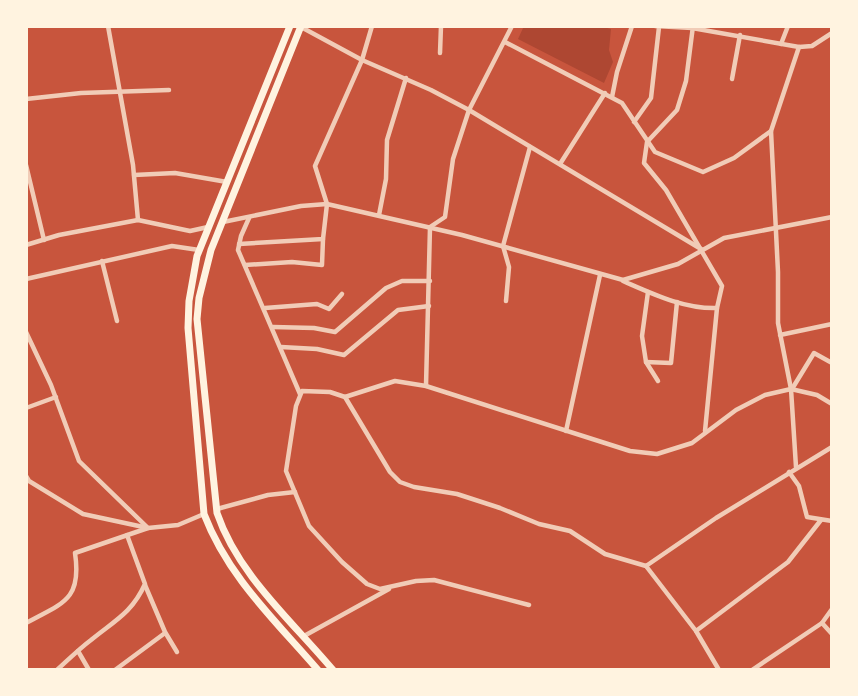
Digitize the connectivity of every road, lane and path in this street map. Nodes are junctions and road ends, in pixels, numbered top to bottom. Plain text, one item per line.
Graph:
1 (108, 26) edge
2 (290, 26) edge
3 (301, 26) edge
4 (372, 26) edge
5 (441, 26) edge
6 (512, 26) edge
7 (632, 26) edge
8 (657, 26) edge
9 (788, 26) edge
10 (693, 27) edge
11 (832, 33) edge
12 (740, 36) junction
13 (505, 42) junction
14 (782, 44) junction
15 (799, 47) junction
16 (439, 53) dead end
17 (362, 60) junction
18 (406, 78) junction
19 (732, 79) dead end
20 (169, 90) dead end
21 (121, 93) junction
22 (605, 93) junction
23 (612, 97) junction
24 (26, 99) edge
25 (469, 110) junction
26 (635, 122) junction
27 (771, 131) junction
28 (647, 142) junction
29 (530, 147) junction
30 (560, 164) junction
31 (26, 165) edge
32 (134, 175) junction
33 (227, 182) junction
34 (327, 204) junction
35 (379, 215) junction
36 (250, 217) junction
37 (832, 218) edge
38 (138, 220) junction
39 (223, 222) junction
40 (776, 226) junction
41 (209, 227) junction
42 (430, 227) junction
43 (323, 239) junction
44 (44, 240) junction
45 (239, 244) junction
46 (26, 245) edge
47 (503, 246) junction
48 (701, 249) junction
49 (199, 250) junction
50 (102, 261) junction
51 (245, 265) junction
52 (600, 275) junction
53 (26, 279) edge
54 (622, 280) junction
55 (430, 281) junction
56 (648, 292) junction
57 (342, 294) dead end
58 (506, 301) dead end
59 (677, 302) junction
60 (429, 306) junction
61 (718, 307) junction
62 (265, 308) junction
63 (117, 321) dead end
64 (832, 324) edge
65 (273, 327) junction
66 (26, 332) edge
67 (780, 335) junction
68 (281, 347) junction
69 (646, 362) junction
70 (832, 363) edge
71 (658, 381) dead end
72 (426, 386) junction
73 (791, 389) junction
74 (300, 395) junction
75 (56, 397) junction
76 (345, 397) junction
77 (832, 404) edge
78 (26, 408) edge
79 (566, 431) junction
80 (705, 432) junction
81 (832, 447) edge
82 (796, 467) junction
83 (789, 472) junction
84 (27, 479) edge
85 (295, 492) junction
86 (217, 510) junction
87 (204, 514) junction
88 (821, 520) junction
89 (832, 522) edge
90 (148, 528) junction
91 (127, 535) junction
92 (646, 566) junction
93 (145, 584) junction
94 (396, 585) junction
95 (529, 605) dead end
96 (832, 609) edge
97 (26, 623) edge
98 (822, 623) junction
99 (696, 631) junction
100 (165, 632) junction
101 (832, 634) edge
102 (304, 636) junction
103 (78, 651) junction
104 (177, 652) dead end
105 (57, 670) edge
106 (89, 670) edge
107 (115, 670) edge
108 (318, 670) edge
109 (333, 670) edge
110 (719, 670) edge
111 (752, 670) edge

1 - 21 street
2 - 33 highway
3 - 17 street
3 - 39 highway
4 - 17 street
5 - 16 street
6 - 13 street
7 - 23 street
8 - 10 street
8 - 26 street
9 - 14 street
10 - 12 street
10 - 28 street
11 - 15 street
12 - 14 street
12 - 19 street
13 - 22 street
13 - 25 street
14 - 15 street
15 - 27 street
17 - 18 street
17 - 34 street
18 - 25 street
18 - 35 street
20 - 21 street
21 - 24 street
21 - 32 street
22 - 23 street
22 - 30 street
23 - 26 street
25 - 29 street
25 - 42 street
26 - 28 street
27 - 28 street
27 - 40 street
28 - 48 street
29 - 30 street
29 - 47 street
30 - 48 street
31 - 44 street
32 - 33 street
32 - 38 street
33 - 41 highway
34 - 35 street
34 - 36 street
34 - 43 street
35 - 42 street
36 - 39 street
36 - 45 street
37 - 40 street
38 - 41 street
38 - 44 street
39 - 86 highway
40 - 48 street
40 - 67 street
41 - 49 highway
42 - 47 street
42 - 55 street
43 - 45 street
43 - 51 street
44 - 46 street
45 - 51 street
47 - 52 street
47 - 58 street
48 - 54 street
48 - 61 street
49 - 50 street
49 - 87 highway
50 - 53 street
50 - 63 street
51 - 62 street
52 - 54 street
52 - 79 street
54 - 56 street
55 - 60 street
55 - 65 street
56 - 59 street
56 - 69 street
57 - 62 street
59 - 61 street
59 - 69 street
60 - 68 street
60 - 72 street
61 - 80 street
62 - 65 street
64 - 67 street
65 - 68 street
66 - 75 street
67 - 73 street
68 - 74 street
69 - 71 street
70 - 73 street
72 - 76 street
72 - 79 street
73 - 77 street
73 - 80 street
73 - 82 street
74 - 76 street
74 - 85 street
75 - 78 street
75 - 90 street
76 - 92 street
79 - 80 street
81 - 82 street
82 - 83 street
83 - 88 street
83 - 92 street
84 - 90 street
85 - 86 street
85 - 94 street
86 - 102 highway
87 - 90 street
87 - 108 highway
88 - 89 street
88 - 99 street
90 - 91 street
91 - 93 street
91 - 97 street
92 - 99 street
93 - 100 street
93 - 103 street
94 - 95 street
94 - 102 street
96 - 98 street
98 - 101 street
98 - 111 street
99 - 110 street
100 - 104 street
100 - 107 street
102 - 109 highway
103 - 105 street
103 - 106 street

